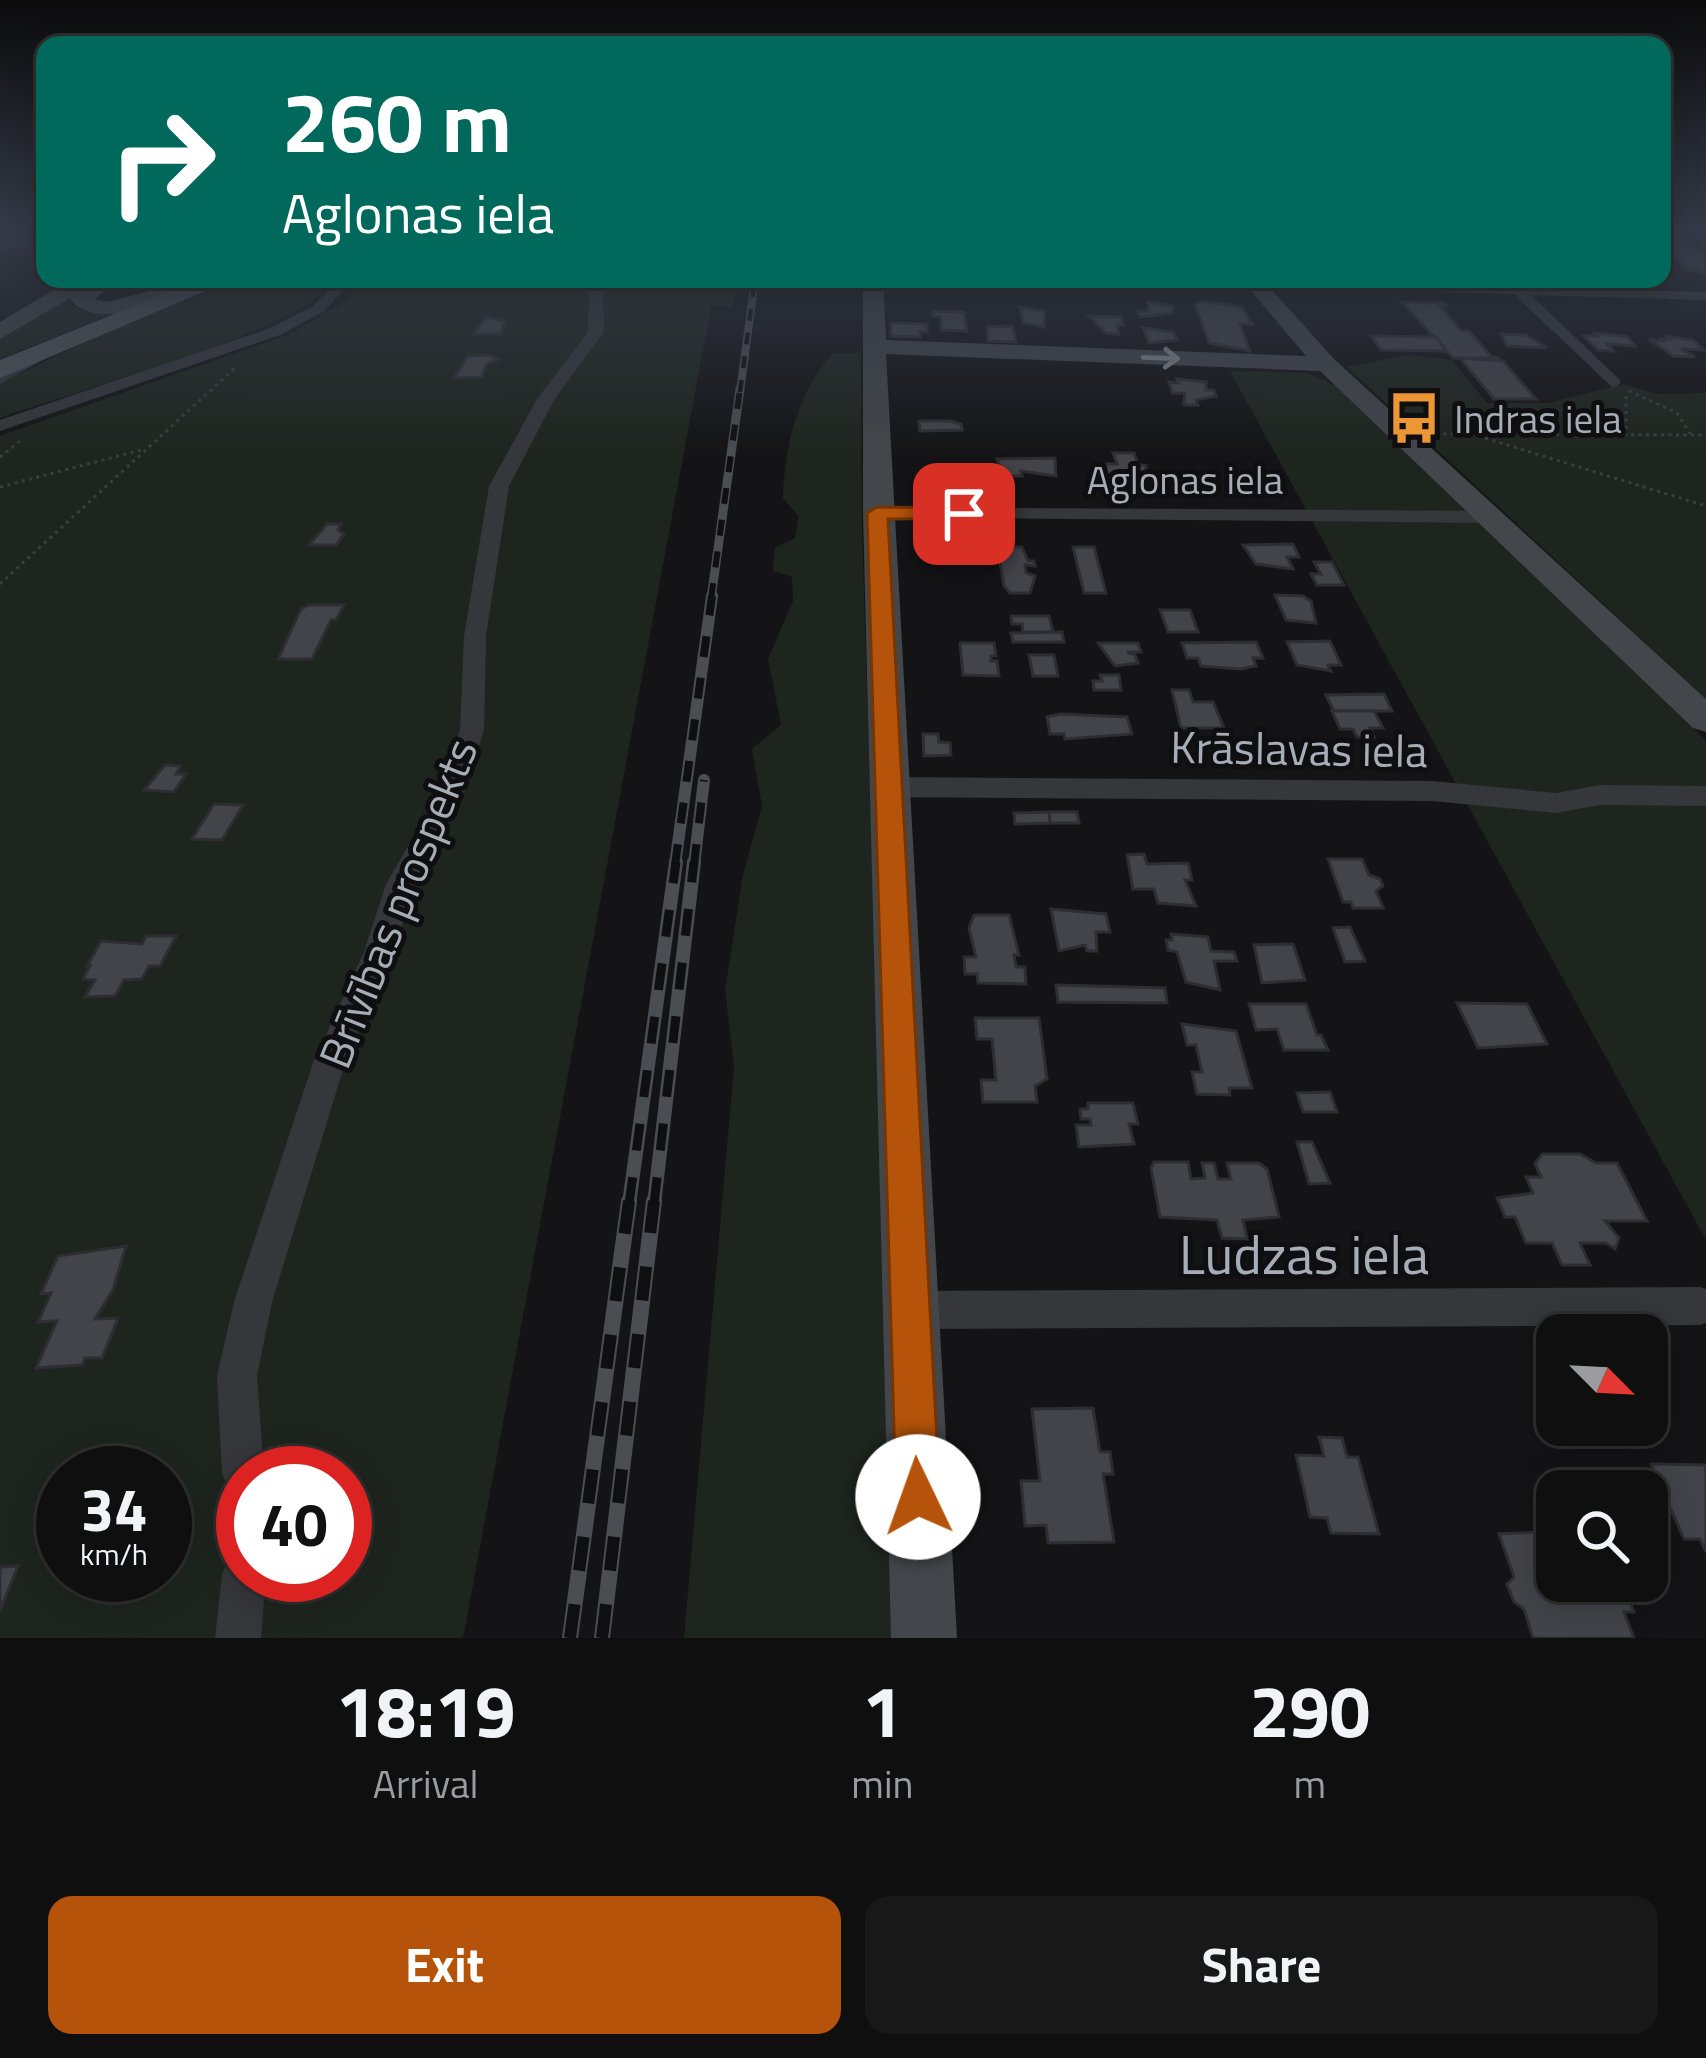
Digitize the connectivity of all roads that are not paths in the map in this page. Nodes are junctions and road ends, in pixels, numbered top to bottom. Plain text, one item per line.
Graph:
1 (44, 305) edge
2 (86, 305) edge
3 (125, 305) edge
4 (153, 305) edge
5 (321, 305) edge
6 (596, 305) edge
7 (875, 305) edge
8 (1274, 305) edge
9 (1534, 305) edge
10 (0, 332) edge
11 (67, 339) junction
12 (876, 346) junction
13 (1325, 364) junction
14 (0, 370) edge
15 (0, 380) edge
16 (1613, 383) road end
17 (0, 426) edge
18 (877, 513) junction
19 (1493, 517) junction
20 (1706, 719) edge
21 (889, 788) junction
22 (1706, 796) edge
23 (1700, 1306) dead end
24 (910, 1310) junction
25 (241, 1446) edge
26 (241, 1602) edge
27 (238, 1638) edge
28 (924, 1638) edge

1 - 10 street
2 - 3 street
4 - 11 main road
5 - 17 street
6 - 25 street, Brīvības prospekts
7 - 12 street
8 - 13 street
9 - 16 street
11 - 14 main road
11 - 15 street
12 -> 13 street
12 - 18 street
13 - 19 street
18 - 19 street, Aglonas iela
18 - 21 street
19 - 20 street
21 - 22 street, Krāslavas iela
21 - 24 street
23 - 24 street, Ludzas iela
24 - 28 street
26 - 27 street

